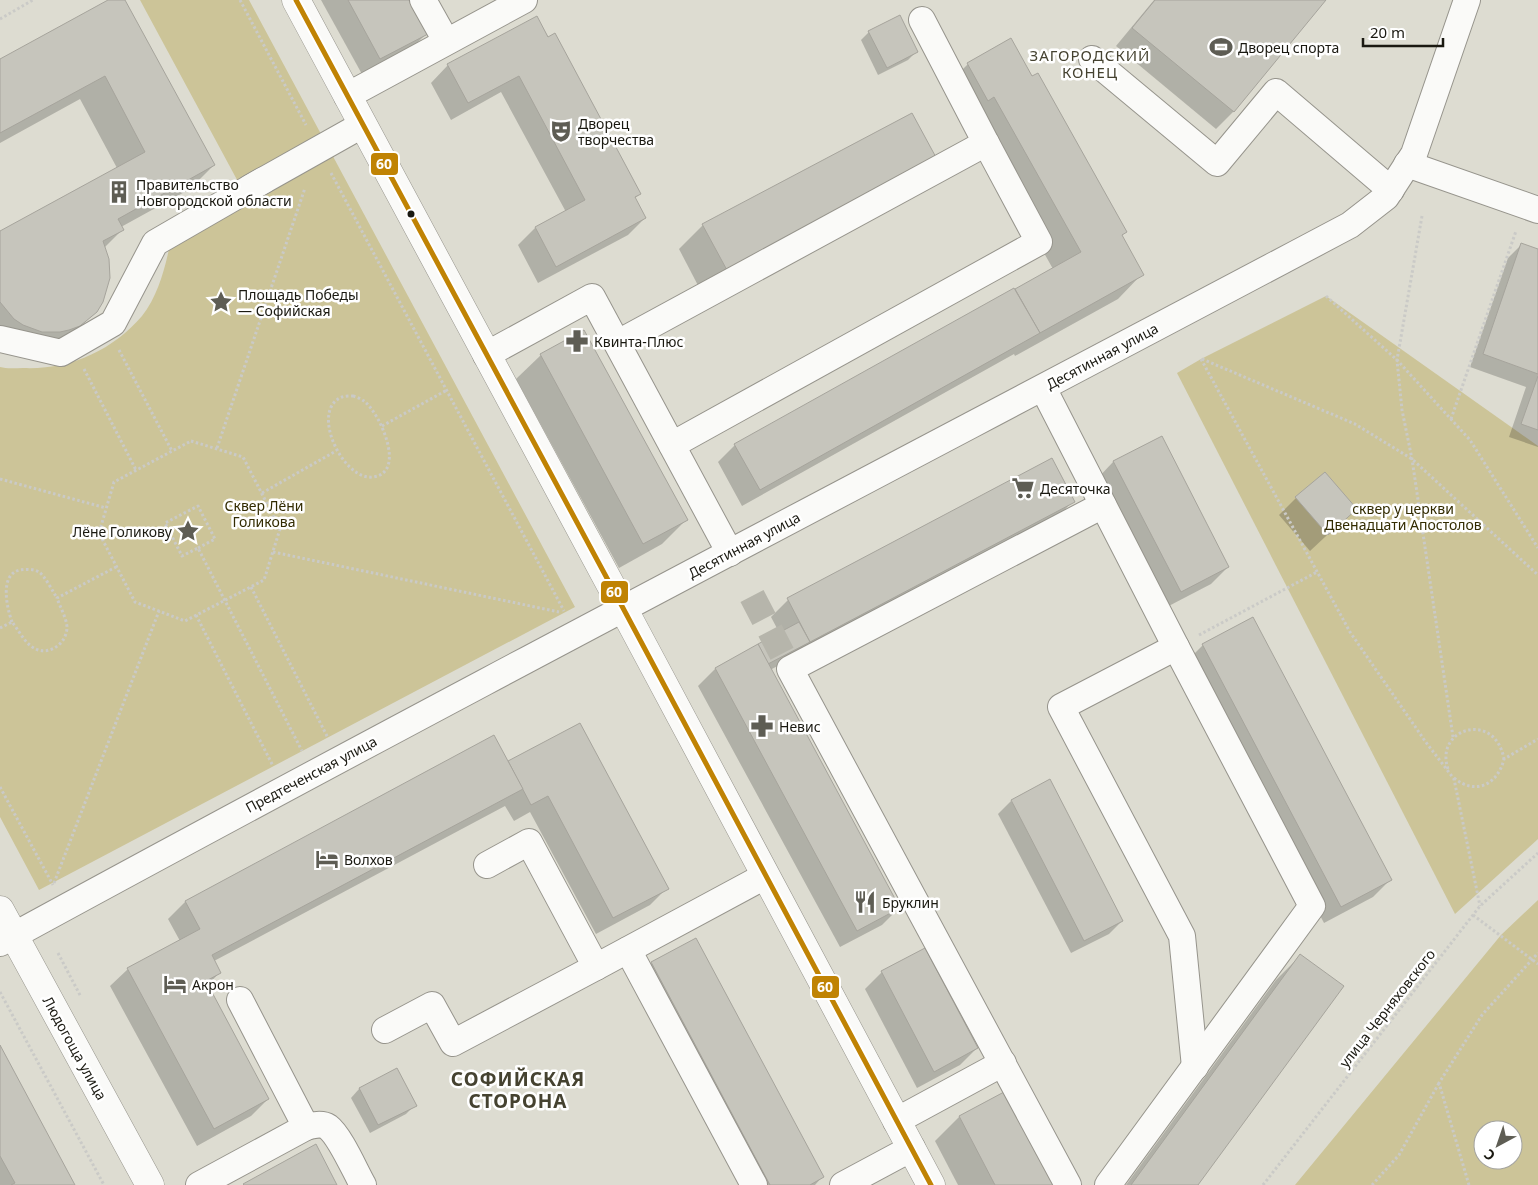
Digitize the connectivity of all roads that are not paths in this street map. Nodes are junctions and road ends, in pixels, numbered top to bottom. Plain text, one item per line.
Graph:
1 (296, 0) edge
2 (424, 0) edge
3 (524, 0) edge
4 (1467, 0) edge
5 (922, 20) dead end
6 (446, 42) junction
7 (1092, 59) dead end
8 (348, 96) junction
9 (362, 125) junction
10 (986, 143) junction
11 (1407, 164) junction
12 (1391, 190) junction
13 (1532, 207) edge
14 (0, 339) edge
15 (618, 343) junction
16 (486, 356) junction
17 (1043, 388) junction
18 (672, 445) junction
19 (1103, 505) junction
20 (730, 553) junction
21 (623, 608) junction
22 (1176, 647) junction
23 (487, 865) dead end
24 (765, 876) junction
25 (0, 910) edge
26 (7, 939) edge
27 (628, 950) junction
28 (596, 967) junction
29 (240, 1000) dead end
30 (385, 1030) dead end
31 (1003, 1063) junction
32 (1195, 1067) junction
33 (896, 1121) junction
34 (306, 1127) junction
35 (912, 1148) junction
36 (150, 1185) edge
37 (199, 1185) edge
38 (362, 1185) edge
39 (754, 1185) edge
40 (844, 1185) edge
41 (931, 1185) edge
42 (1068, 1185) edge
43 (1108, 1185) edge

1 - 8 main road
2 - 6 street
3 - 6 street
4 - 11 street, Десятинная улица
5 - 10 street
6 - 8 street
7 - 12 street
8 - 9 main road
9 - 14 street
9 - 16 main road
10 - 15 street
10 - 18 street
11 - 12 street, Десятинная улица
11 - 13 street
12 - 17 street, Десятинная улица
15 - 16 street
15 - 18 street
16 - 21 main road
17 - 19 street
17 - 20 street, Десятинная улица
18 - 20 street
19 - 22 street
19 - 31 street
20 - 21 street, Десятинная улица
21 - 24 main road
21 - 26 street, Предтеченская улица
22 - 32 street
22 - 32 street
23 - 28 street
24 - 27 street
24 - 33 main road
25 - 26 main road, Людогоща улица
26 - 36 main road, Людогоща улица
27 - 28 street
27 - 39 street
28 - 30 street
29 - 34 street
31 - 33 street
31 - 42 street
32 - 43 street
33 - 35 main road
34 - 37 street
34 - 38 street
35 - 40 street
35 - 41 main road

